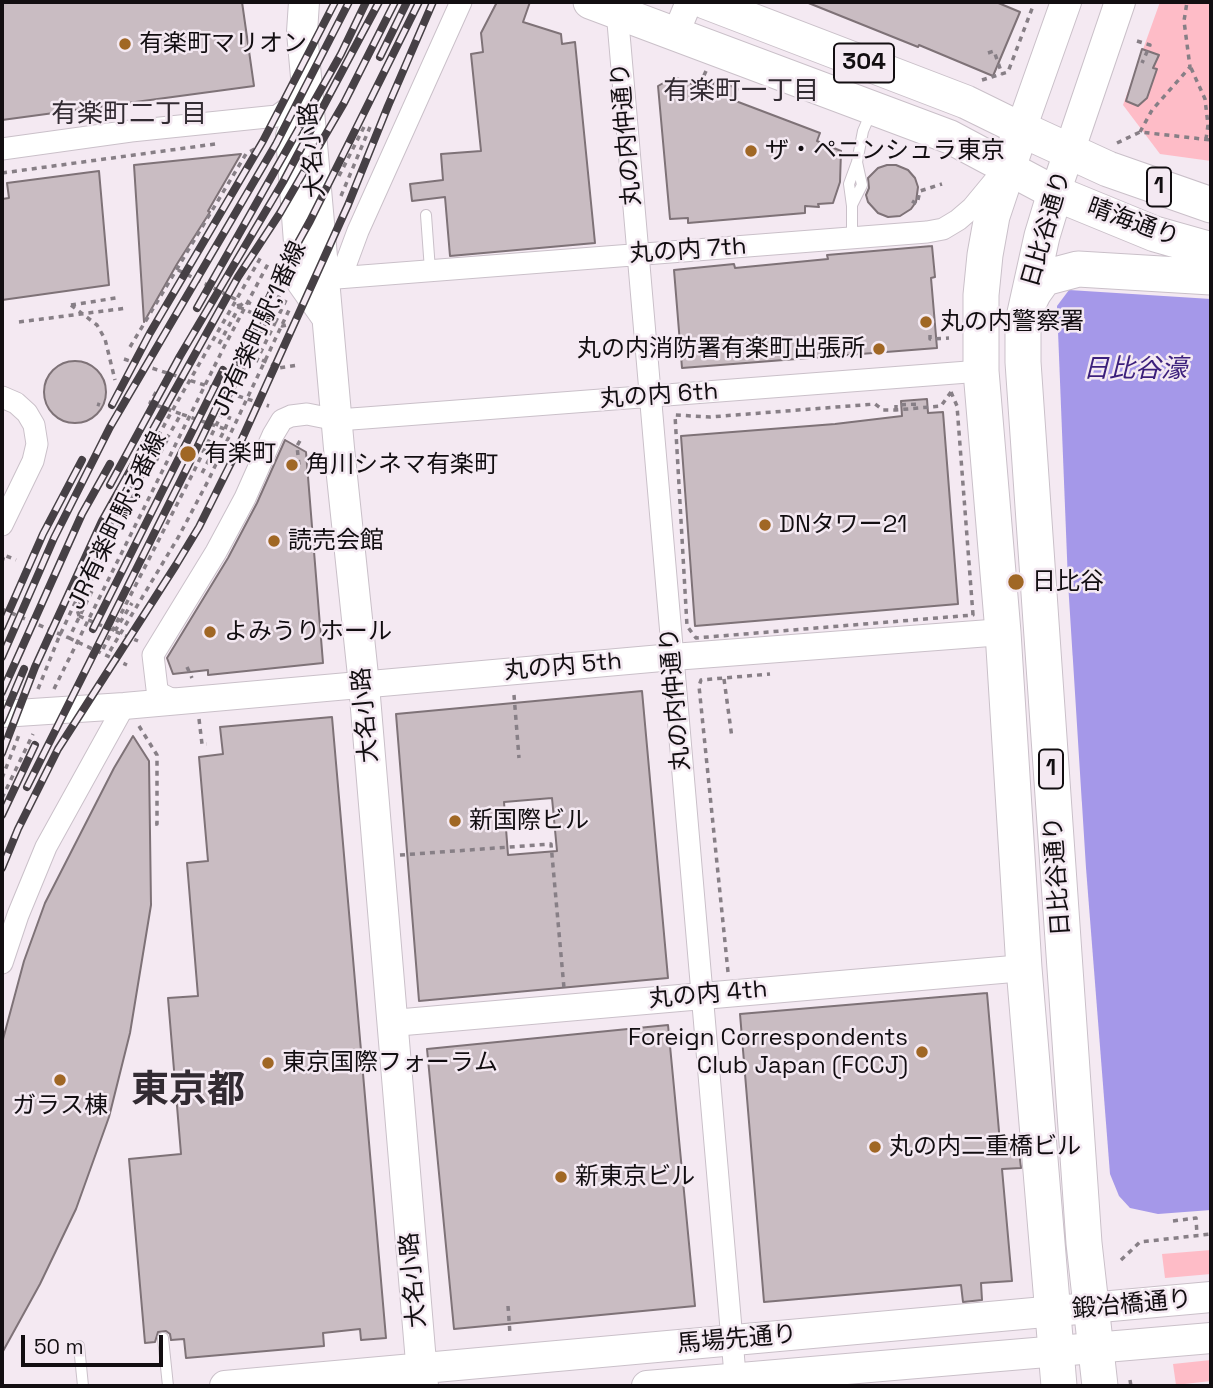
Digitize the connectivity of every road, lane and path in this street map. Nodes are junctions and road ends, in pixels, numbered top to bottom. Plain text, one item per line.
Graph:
1 (303, 2) edge
2 (461, 2) edge
3 (689, 2) edge
4 (705, 2) edge
5 (1120, 2) edge
6 (1187, 2) edge
7 (1202, 2) edge
8 (1054, 4) edge
9 (609, 5) edge
10 (676, 33) junction
11 (1137, 41) dead end
12 (988, 52) dead end
13 (1142, 63) dead end
14 (1190, 67) junction
15 (707, 69) dead end
16 (1002, 74) junction
17 (976, 81) dead end
18 (722, 90) dead end
19 (308, 94) junction
20 (873, 108) junction
21 (1209, 109) edge
22 (1021, 129) junction
23 (1140, 132) junction
24 (1209, 139) edge
25 (267, 142) dead end
26 (227, 143) dead end
27 (1117, 143) dead end
28 (2, 149) edge
29 (1069, 152) junction
30 (1008, 166) junction
31 (2, 173) edge
32 (942, 184) dead end
33 (335, 185) dead end
34 (1055, 193) junction
35 (912, 201) dead end
36 (338, 203) dead end
37 (1211, 205) edge
38 (426, 215) dead end
39 (852, 238) junction
40 (1211, 250) edge
41 (638, 255) junction
42 (261, 257) dead end
43 (269, 262) dead end
44 (178, 270) junction
45 (430, 270) junction
46 (1211, 277) edge
47 (333, 278) junction
48 (286, 282) dead end
49 (116, 298) dead end
50 (293, 300) dead end
51 (239, 307) junction
52 (127, 308) dead end
53 (1025, 311) junction
54 (82, 313) junction
55 (327, 318) junction
56 (19, 322) dead end
57 (276, 323) junction
58 (292, 324) dead end
59 (930, 335) dead end
60 (949, 338) dead end
61 (213, 341) junction
62 (222, 345) junction
63 (130, 347) dead end
64 (249, 358) junction
65 (124, 359) dead end
66 (256, 362) junction
67 (262, 362) junction
68 (299, 365) dead end
69 (981, 371) junction
70 (115, 380) dead end
71 (156, 392) dead end
72 (2, 397) edge
73 (650, 398) junction
74 (920, 404) dead end
75 (272, 407) dead end
76 (896, 410) junction
77 (181, 414) junction
78 (675, 415) dead end
79 (230, 416) dead end
80 (337, 419) junction
81 (225, 429) junction
82 (169, 435) junction
83 (301, 439) dead end
84 (299, 466) dead end
85 (142, 467) junction
86 (151, 471) junction
87 (193, 473) junction
88 (160, 476) junction
89 (200, 477) junction
90 (208, 481) junction
91 (2, 525) edge
92 (16, 560) dead end
93 (2, 562) edge
94 (83, 585) junction
95 (93, 589) junction
96 (101, 593) junction
97 (132, 603) junction
98 (3, 610) edge
99 (79, 616) junction
100 (687, 626) dead end
101 (115, 631) junction
102 (1003, 632) junction
103 (69, 638) junction
104 (141, 642) dead end
105 (103, 649) dead end
106 (110, 651) dead end
107 (673, 657) junction
108 (127, 665) dead end
109 (187, 667) dead end
110 (724, 678) dead end
111 (701, 680) dead end
112 (364, 685) junction
113 (38, 689) dead end
114 (54, 690) dead end
115 (514, 695) dead end
116 (192, 700) junction
117 (131, 715) junction
118 (12, 721) edge
119 (37, 726) dead end
120 (732, 738) dead end
121 (207, 744) dead end
122 (519, 758) dead end
123 (2, 778) edge
124 (2, 798) edge
125 (150, 825) dead end
126 (396, 856) dead end
127 (2, 963) edge
128 (1024, 968) junction
129 (729, 974) dead end
130 (702, 996) junction
131 (566, 1008) junction
132 (393, 1023) junction
133 (1173, 1220) dead end
134 (1211, 1234) edge
135 (1197, 1235) junction
136 (1121, 1260) dead end
137 (1211, 1297) edge
138 (508, 1306) dead end
139 (1092, 1309) junction
140 (1052, 1312) junction
141 (510, 1334) dead end
142 (163, 1338) dead end
143 (1211, 1338) edge
144 (732, 1340) junction
145 (79, 1346) dead end
146 (1097, 1348) junction
147 (1056, 1352) junction
148 (422, 1377) edge
149 (735, 1383) edge
150 (1115, 1383) edge
151 (83, 1386) edge
152 (168, 1386) edge
153 (225, 1386) edge
154 (647, 1386) edge
155 (1059, 1386) edge
156 (1131, 1386) edge

1 - 19 main road, 大名小路
2 - 47 street
3 - 10 street
4 - 22 main road, 晴海通り / 304
5 - 29 main road, 日比谷通り
6 - 7 path
6 - 14 path
8 - 16 path
8 - 22 main road, 日比谷通り
9 - 10 main road, 晴海通り / 304
9 - 41 street, 丸の内仲通り
10 - 20 main road, 晴海通り / 304
11 - 13 path
12 - 16 path
14 - 21 path
14 - 23 path
15 - 18 path
16 - 17 path
19 - 28 street
19 - 47 main road, 大名小路
19 - 55 main road
20 - 30 main road, 晴海通り / 304
20 - 39 lane
21 - 24 path
22 - 29 highway, 晴海通り / 1
22 - 30 highway, 日比谷通り / 1
23 - 24 path
23 - 27 path
25 - 44 path
26 - 31 path
29 - 34 main road, 日比谷通り
29 - 37 highway, 晴海通り / 1
30 - 34 main road, 晴海通り / 304
30 - 39 street, 丸の内 7th
30 - 69 highway, 日比谷通り / 1
32 - 35 path
33 - 36 path
34 - 40 highway, 晴海通り / 1
34 - 53 highway, 日比谷通り / 1
38 - 45 lane
39 - 41 street, 丸の内 7th
41 - 45 street, 丸の内 7th
41 - 73 street, 丸の内仲通り
42 - 61 path
43 - 62 path, JR有楽町駅;3番線
44 - 51 path
44 - 63 path
45 - 47 street, 丸の内 7th
46 - 53 highway, 1
47 - 55 main road, 大名小路
48 - 64 path
49 - 54 path
50 - 67 path, JR有楽町駅;1番線
51 - 57 path
51 - 57 path
51 - 62 path
52 - 54 path
53 - 139 highway, 日比谷通り / 1
54 - 56 path
54 - 70 path
55 - 80 main road, 大名小路
57 - 58 path
57 - 66 path
59 - 60 path
61 - 62 path
61 - 85 path
62 - 88 path, JR有楽町駅;3番線
64 - 66 path
64 - 87 path
65 - 75 path
66 - 67 path
67 - 68 path
67 - 90 path, JR有楽町駅;1番線
69 - 73 street, 丸の内 6th
69 - 102 highway, 日比谷通り / 1
71 - 77 path
72 - 91 street
73 - 80 street, 丸の内 6th
73 - 107 street, 丸の内仲通り
74 - 76 path
76 - 78 path
76 - 100 path
77 - 81 path
77 - 82 path
79 - 81 path
80 - 112 main road, 大名小路
80 - 116 street, 丸の内 6th
81 - 89 path
82 - 86 path
82 - 99 path
83 - 84 path
85 - 86 path
85 - 94 path
86 - 88 path
87 - 89 path
87 - 97 path
88 - 96 path, JR有楽町駅;3番線
89 - 90 path
90 - 97 path, JR有楽町駅;1番線
92 - 93 path
94 - 95 path
94 - 113 path
95 - 96 path
95 - 99 path
96 - 114 path, JR有楽町駅;3番線
97 - 101 path
97 - 105 path
97 - 106 path, JR有楽町駅;1番線
98 - 103 path
99 - 101 path
99 - 103 path
101 - 104 path
102 - 107 street, 丸の内 5th
102 - 128 highway, 日比谷通り / 1
103 - 108 path
107 - 112 street, 丸の内 5th
107 - 130 street, 丸の内仲通り
109 - 116 path
110 - 120 path
111 - 129 path
112 - 116 street, 丸の内 5th
112 - 132 main road, 大名小路
115 - 122 path
116 - 117 street, 丸の内 5th
116 - 121 path
117 - 118 street, 丸の内 5th
117 - 125 path
117 - 127 street
118 - 123 path
119 - 124 path
126 - 131 path
128 - 130 street, 丸の内 4th
128 - 140 highway, 日比谷通り / 1
130 - 131 street, 丸の内 4th
130 - 144 street, 丸の内仲通り
131 - 132 street, 丸の内 4th
132 - 148 main road, 大名小路
133 - 135 path
134 - 135 path
135 - 136 path
137 - 139 main road, 鍛冶橋通り
138 - 141 path
139 - 140 main road, 鍛冶橋通り
139 - 146 highway, 日比谷通り / 1
140 - 144 main road, 馬場先通り
140 - 147 highway, 日比谷通り / 1
142 - 152 lane
143 - 146 main road, 鍛冶橋通り
144 - 148 main road, 馬場先通り
144 - 149 street, 丸の内仲通り
145 - 151 lane
146 - 147 main road, 馬場先通り
146 - 150 highway, 日比谷通り / 1
147 - 149 main road, 馬場先通り
147 - 155 highway, 日比谷通り / 1
148 - 153 main road
149 - 154 main road, 馬場先通り
150 - 156 path

